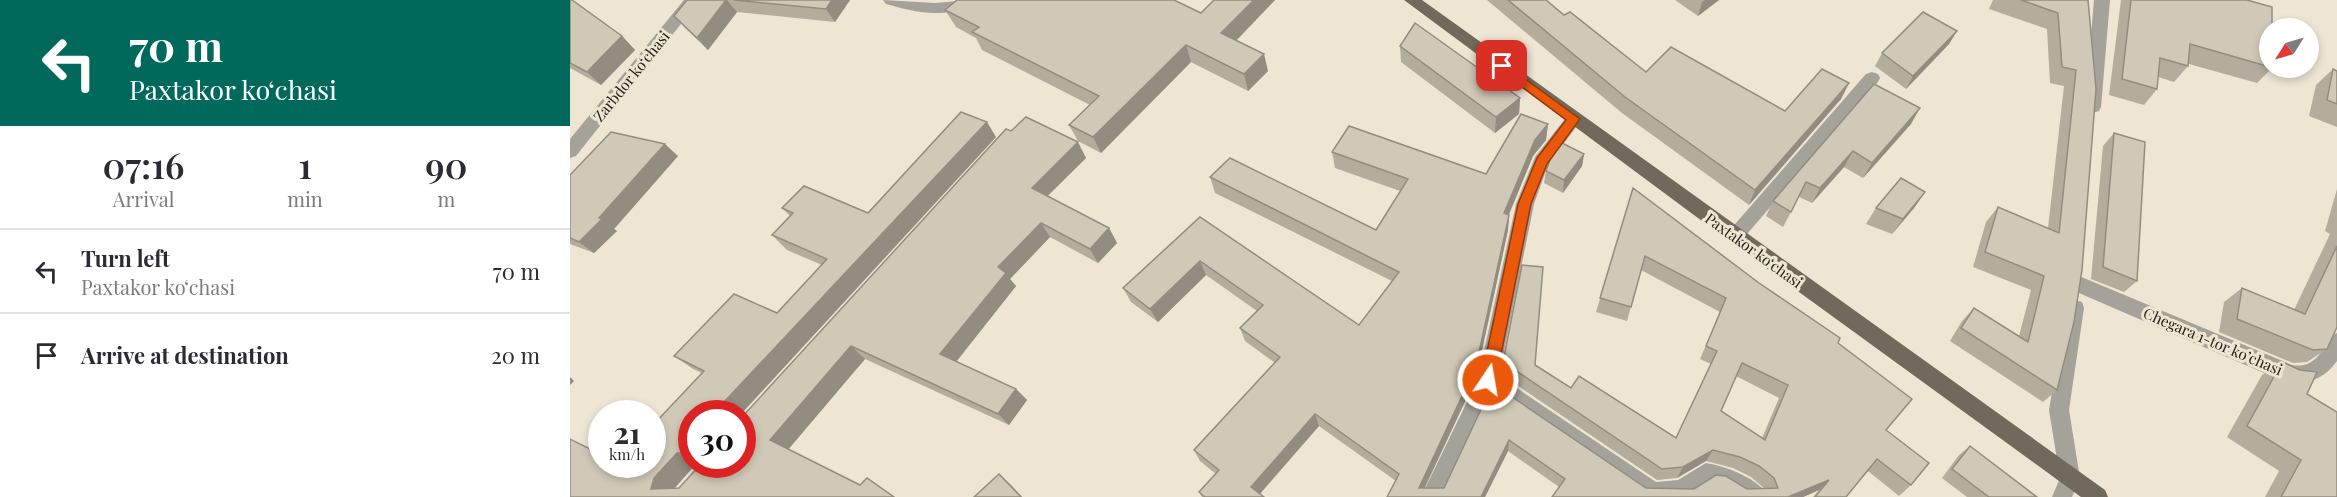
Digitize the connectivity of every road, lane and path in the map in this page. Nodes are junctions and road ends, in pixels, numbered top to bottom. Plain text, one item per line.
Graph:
1 (692, 0) edge
2 (891, 0) edge
3 (962, 0) edge
4 (1412, 0) edge
5 (2102, 0) edge
6 (1872, 78) dead end
7 (1574, 119) junction
8 (2091, 130) edge
9 (570, 151) edge
10 (1736, 236) junction
11 (2081, 261) edge
12 (2079, 284) junction
13 (2337, 342) edge
14 (1488, 380) junction
15 (2070, 478) junction
16 (1431, 497) edge
17 (1758, 497) edge
18 (2062, 497) edge
19 (2098, 497) edge

1 - 9 street, Zarbdor koʻchasi
2 - 3 street
4 - 7 main road, Paxtakor koʻchasi
5 - 8 street
6 - 10 street
7 - 10 main road, Paxtakor koʻchasi
7 - 14 street
10 - 15 main road, Paxtakor koʻchasi
11 - 12 street
12 - 13 street, Chegara 1-tor koʼchasi
12 - 15 street
14 - 16 street
14 - 17 street
15 - 18 street
15 - 19 main road, Paxtakor koʻchasi

